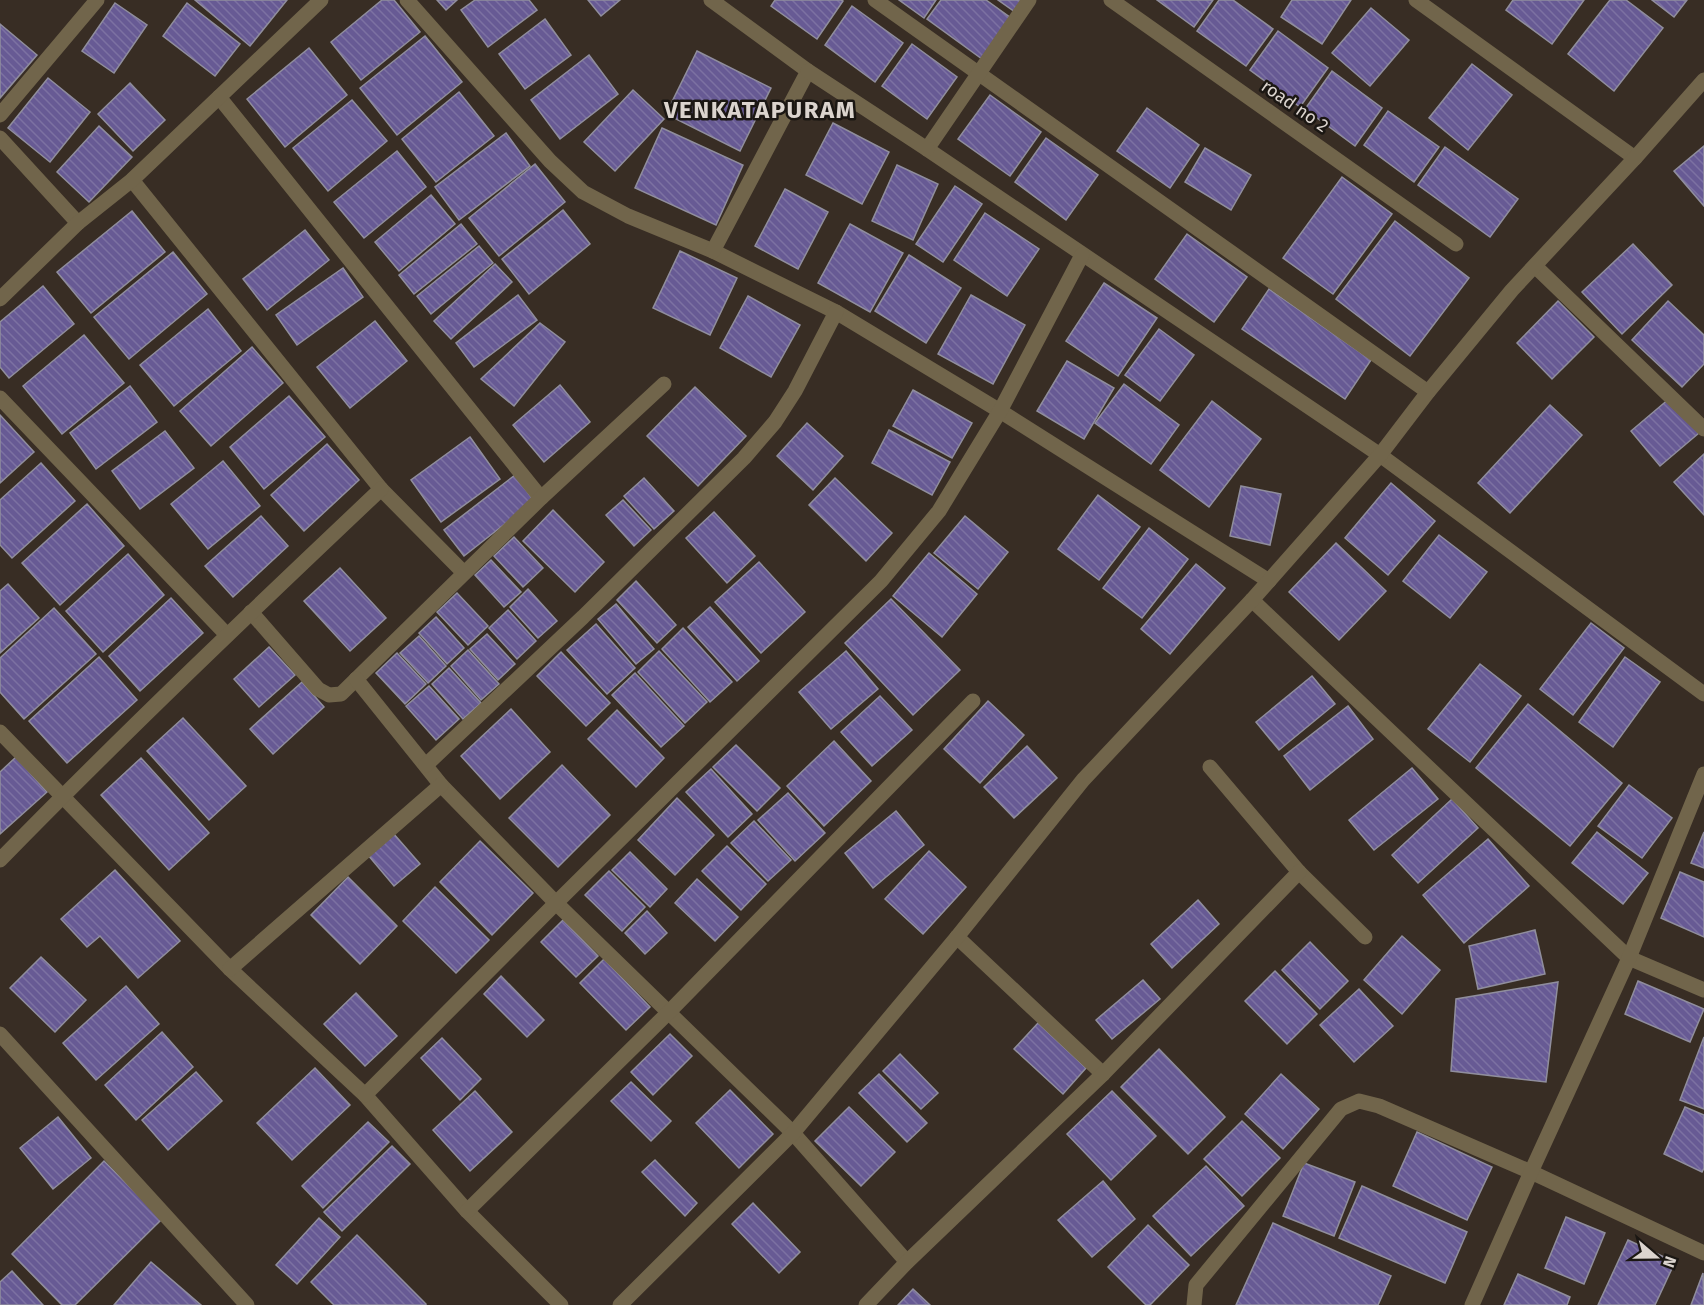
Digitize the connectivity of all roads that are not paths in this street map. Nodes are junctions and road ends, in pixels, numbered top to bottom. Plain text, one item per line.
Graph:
1 (97, 0) edge
2 (321, 0) edge
3 (407, 0) edge
4 (711, 0) edge
5 (875, 0) edge
6 (1029, 0) edge
7 (1111, 0) edge
8 (1416, 0) edge
9 (808, 71) junction
10 (978, 74) junction
11 (1702, 87) edge
12 (219, 97) junction
13 (0, 115) edge
14 (0, 138) edge
15 (927, 149) junction
16 (1635, 158) junction
17 (132, 180) junction
18 (78, 223) junction
19 (1456, 243) dead end
20 (713, 251) junction
21 (1082, 255) junction
22 (1536, 267) junction
23 (0, 298) edge
24 (836, 312) junction
25 (664, 384) dead end
26 (1428, 392) junction
27 (0, 398) edge
28 (1000, 411) junction
29 (1704, 429) edge
30 (1380, 455) junction
31 (381, 489) junction
32 (541, 498) junction
33 (464, 573) junction
34 (1269, 581) junction
35 (1252, 600) junction
36 (250, 612) junction
37 (227, 635) junction
38 (356, 680) junction
39 (1704, 694) edge
40 (973, 701) dead end
41 (0, 732) edge
42 (426, 765) junction
43 (1210, 767) dead end
44 (1704, 774) edge
45 (441, 785) junction
46 (62, 796) junction
47 (0, 860) edge
48 (1299, 872) junction
49 (556, 903) junction
50 (957, 937) junction
51 (1365, 937) dead end
52 (1629, 957) junction
53 (230, 969) junction
54 (1704, 990) edge
55 (669, 1011) junction
56 (0, 1034) edge
57 (1103, 1074) junction
58 (365, 1095) junction
59 (793, 1134) junction
60 (1531, 1172) junction
61 (467, 1211) junction
62 (1704, 1253) edge
63 (907, 1262) junction
64 (247, 1305) edge
65 (561, 1305) edge
66 (620, 1305) edge
67 (866, 1305) edge
68 (1194, 1305) edge
69 (1472, 1305) edge

1 - 13 street
2 - 12 street
3 - 20 street
4 - 9 street
5 - 10 street
6 - 10 street
7 - 19 street, road no 2
8 - 16 street
9 - 15 street
9 - 20 street
10 - 15 street
10 - 26 street
11 - 16 street
12 - 17 street
12 - 32 street
14 - 18 street
15 - 21 street
16 - 22 street
17 - 18 street
17 - 31 street
18 - 23 street
20 - 24 street
21 - 28 street
21 - 30 street
22 - 26 street
22 - 29 street
24 - 28 street
24 - 42 street
25 - 32 street
26 - 30 street
27 - 37 street
28 - 34 street
28 - 49 street
30 - 34 street
30 - 39 street
31 - 33 street
31 - 36 street
32 - 33 street
33 - 38 street
34 - 35 street
35 - 50 street
35 - 52 street
36 - 37 street
36 - 38 street
37 - 46 street
38 - 42 street
40 - 55 street
41 - 46 street
42 - 45 street
43 - 48 street
44 - 52 street
45 - 49 street
45 - 53 street
46 - 47 street
46 - 53 street
48 - 51 street
48 - 57 street
49 - 55 street
49 - 58 street
50 - 57 street
50 - 59 street
52 - 54 street
52 - 60 street
53 - 58 street
55 - 59 street
55 - 61 street
56 - 64 street
57 - 63 street
58 - 61 street
59 - 63 street
59 - 66 street
60 - 62 street
60 - 68 street
60 - 69 street
61 - 65 street
63 - 67 street

